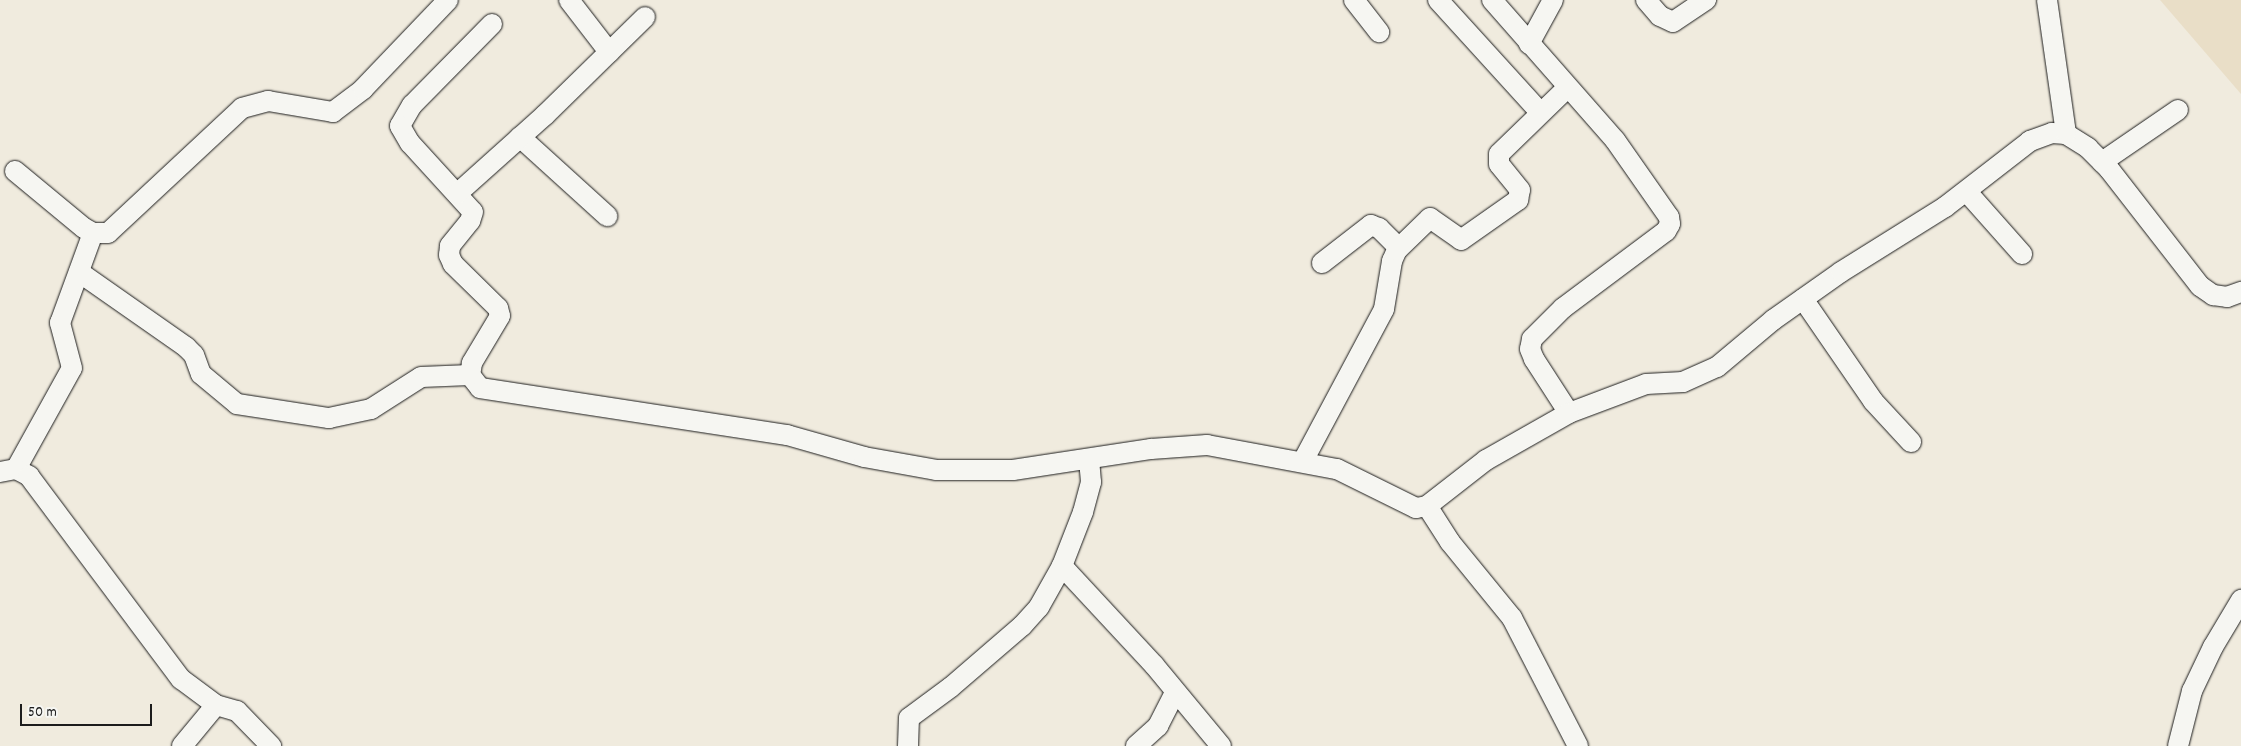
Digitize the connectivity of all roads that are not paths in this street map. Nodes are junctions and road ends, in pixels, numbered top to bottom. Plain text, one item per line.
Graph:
1 (448, 0) edge
2 (570, 0) edge
3 (1354, 0) edge
4 (1438, 0) edge
5 (1492, 0) edge
6 (1553, 0) edge
7 (1646, 0) edge
8 (1706, 0) edge
9 (2047, 0) edge
10 (645, 17) dead end
11 (492, 24) dead end
12 (1379, 32) dead end
13 (1529, 44) junction
14 (609, 52) junction
15 (1567, 88) junction
16 (2178, 110) dead end
17 (1540, 112) junction
18 (2066, 134) junction
19 (520, 136) junction
20 (2102, 162) junction
21 (15, 171) dead end
22 (1967, 192) junction
23 (458, 193) junction
24 (607, 216) dead end
25 (93, 233) junction
26 (1399, 248) junction
27 (2022, 254) dead end
28 (1322, 263) dead end
29 (79, 272) junction
30 (2241, 292) edge
31 (1803, 299) junction
32 (470, 376) junction
33 (1569, 413) junction
34 (1911, 442) dead end
35 (1089, 459) junction
36 (1303, 461) junction
37 (8, 470) edge
38 (1426, 506) junction
39 (1062, 566) junction
40 (2241, 600) edge
41 (1176, 692) junction
42 (216, 705) junction
43 (182, 746) edge
44 (271, 746) edge
45 (908, 746) edge
46 (1136, 746) edge
47 (1221, 746) edge
48 (1578, 746) edge
49 (2178, 746) edge

1 - 25 street
2 - 14 street
3 - 12 street
4 - 17 street
5 - 13 street
6 - 13 street
7 - 8 street
9 - 18 street
10 - 14 street
11 - 23 street
13 - 15 street
14 - 19 street
15 - 17 street
15 - 33 street
16 - 20 street
17 - 26 street
18 - 20 street
18 - 22 street
19 - 23 street
19 - 24 street
20 - 30 street
21 - 25 street
22 - 27 street
22 - 31 street
23 - 32 street
25 - 29 street
26 - 28 street
26 - 36 street
29 - 32 street
29 - 37 street
31 - 33 street
31 - 34 street
32 - 35 street
33 - 38 street
35 - 36 street
35 - 39 street
36 - 38 street
37 - 42 street
38 - 48 street
39 - 41 street
39 - 45 street
40 - 49 street
41 - 46 street
41 - 47 street
42 - 43 street
42 - 44 street

